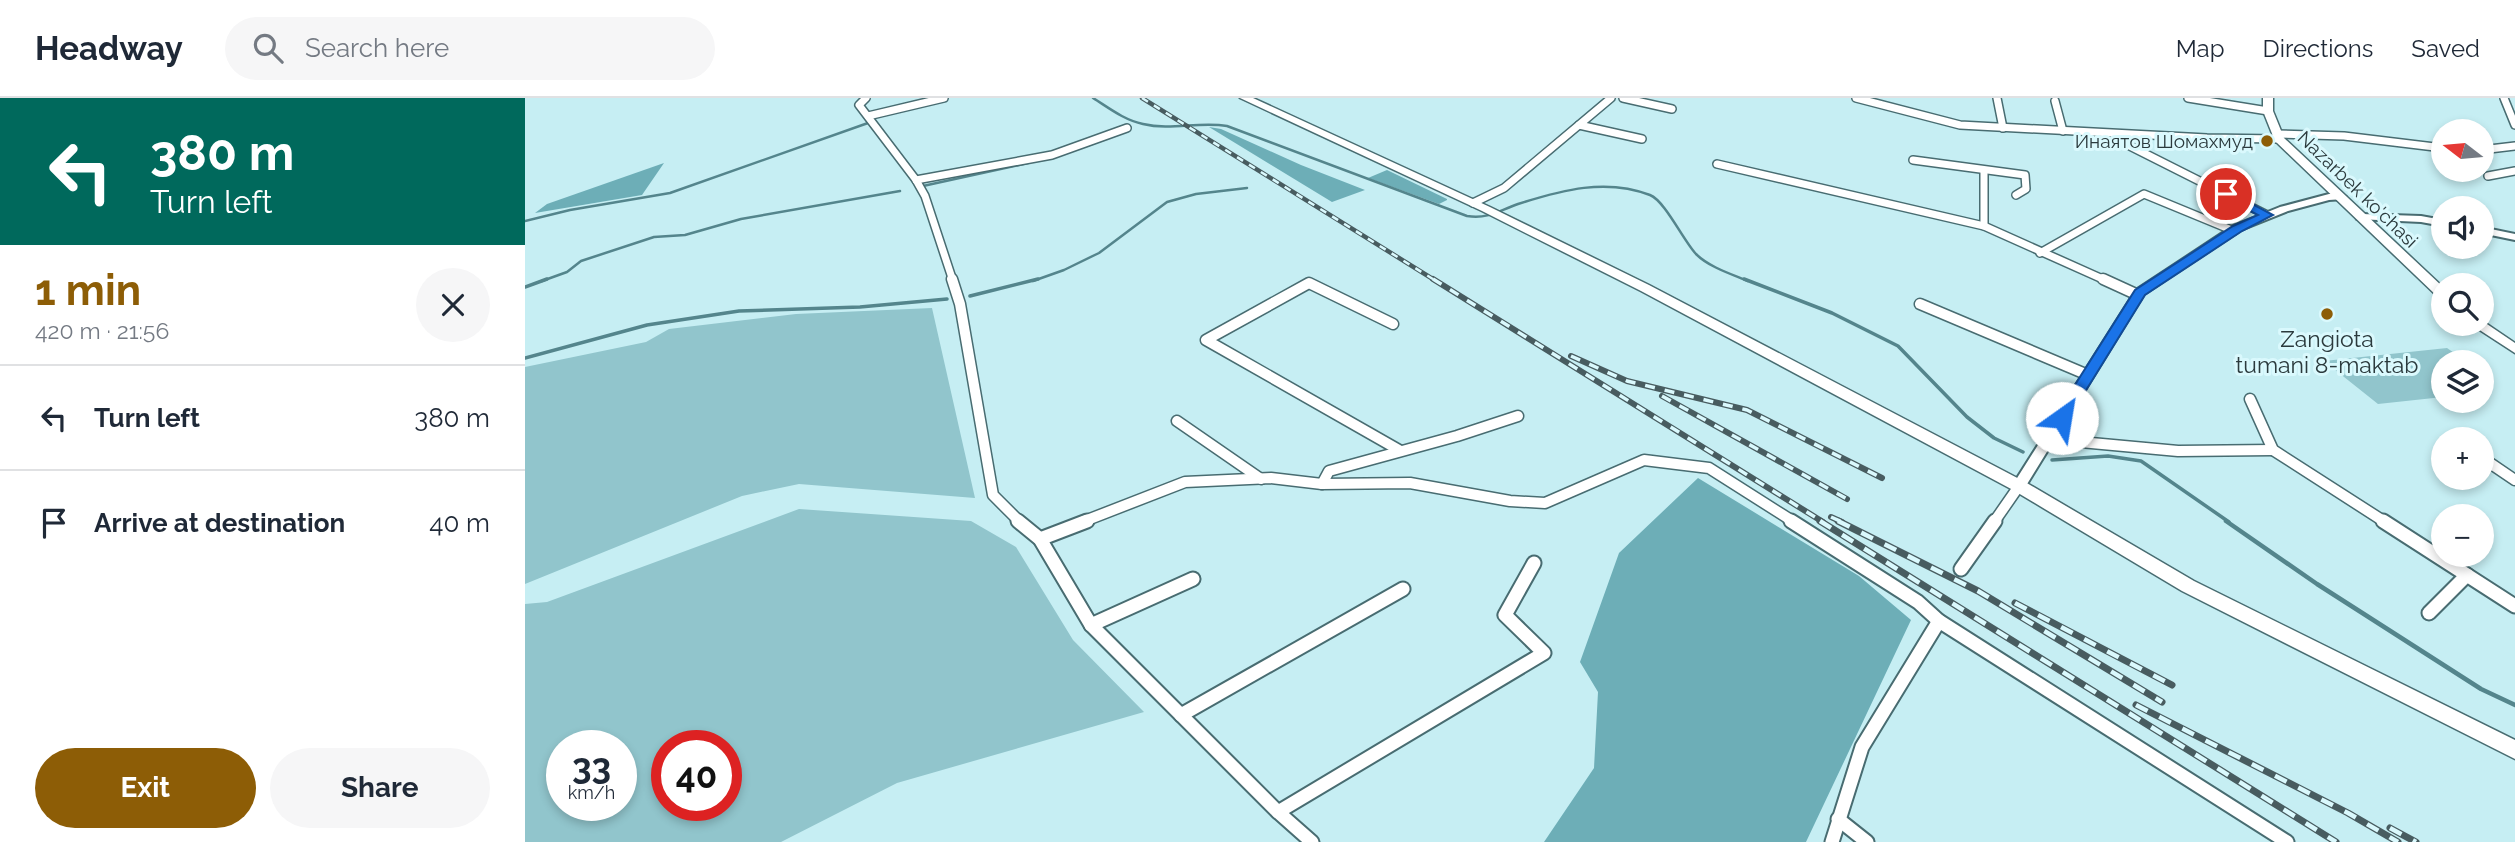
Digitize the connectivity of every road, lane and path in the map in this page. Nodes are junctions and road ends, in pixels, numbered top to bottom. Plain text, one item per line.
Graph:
1 (866, 98) edge
2 (944, 98) edge
3 (1245, 98) edge
4 (1611, 98) edge
5 (1623, 98) edge
6 (1997, 98) edge
7 (2188, 98) edge
8 (2504, 98) edge
9 (1862, 99) edge
10 (2055, 101) dead end
11 (2268, 104) edge
12 (2507, 107) junction
13 (2515, 108) edge
14 (1672, 109) dead end
15 (868, 116) junction
16 (1579, 125) junction
17 (2515, 125) edge
18 (1127, 128) dead end
19 (2003, 128) junction
20 (2063, 131) junction
21 (2114, 134) junction
22 (2277, 136) junction
23 (1642, 139) dead end
24 (2515, 146) edge
25 (2431, 147) edge
26 (2494, 148) edge
27 (1913, 160) dead end
28 (1717, 164) dead end
29 (1984, 171) junction
30 (2515, 171) edge
31 (2494, 175) edge
32 (916, 180) junction
33 (2016, 195) dead end
34 (2341, 197) junction
35 (1473, 203) junction
36 (2267, 215) junction
37 (2361, 217) junction
38 (2431, 221) edge
39 (1984, 226) junction
40 (2234, 231) junction
41 (2494, 233) edge
42 (2515, 237) edge
43 (2040, 253) junction
44 (2431, 283) edge
45 (2138, 295) junction
46 (1920, 304) dead end
47 (1394, 324) dead end
48 (2494, 334) edge
49 (2515, 349) edge
50 (2088, 376) junction
51 (2249, 399) dead end
52 (1518, 416) dead end
53 (1177, 421) dead end
54 (2048, 439) junction
55 (1399, 450) junction
56 (2273, 450) junction
57 (2494, 466) edge
58 (1261, 478) junction
59 (2515, 480) edge
60 (1322, 484) junction
61 (2019, 485) junction
62 (1039, 538) junction
63 (1534, 563) dead end
64 (1961, 569) dead end
65 (2467, 575) junction
66 (1193, 579) dead end
67 (1403, 589) dead end
68 (2515, 606) edge
69 (2429, 613) dead end
70 (1939, 621) junction
71 (1091, 625) junction
72 (1181, 715) junction
73 (2515, 750) edge
74 (1278, 812) junction
75 (1838, 819) junction
76 (1312, 842) edge
77 (1832, 842) edge
78 (1867, 842) edge
79 (2287, 842) edge

1 - 15 street
2 - 15 street
3 - 35 main road
4 - 16 street
5 - 14 street
6 - 19 street
7 - 11 street
8 - 12 street
9 - 19 street
10 - 20 street
11 - 22 main road, Nazarbek ko'chasi
12 - 13 street
12 - 17 street
15 - 32 street
16 - 23 street
16 - 35 street
18 - 32 street
19 - 20 street
20 - 21 street
21 - 22 street
21 - 36 street
22 - 25 street
22 - 34 main road, Nazarbek ko'chasi
24 - 26 street
27 - 29 street
28 - 39 street
29 - 33 street
29 - 39 street
30 - 31 street
32 - 62 street
34 - 36 street
34 - 37 main road, Nazarbek ko'chasi
35 - 61 main road
36 - 40 street
37 - 38 street
37 - 44 main road, Nazarbek ko'chasi
39 - 43 street
40 - 43 street
40 - 45 street
41 - 42 street
43 - 45 street
45 - 50 street
46 - 50 street
47 - 55 street
48 - 49 main road
50 - 54 street
51 - 56 street
52 - 55 street
53 - 58 street
54 - 56 street
54 - 61 street
55 - 60 street
56 - 65 street
57 - 59 street
58 - 60 street
58 - 62 street
60 - 70 street
61 - 64 street
61 - 73 main road
62 - 71 street
63 - 74 street
65 - 68 street
65 - 69 street
66 - 71 street
67 - 72 street
70 - 75 street
70 - 79 street
71 - 72 street
72 - 74 street
74 - 76 street
75 - 77 street
75 - 78 street

